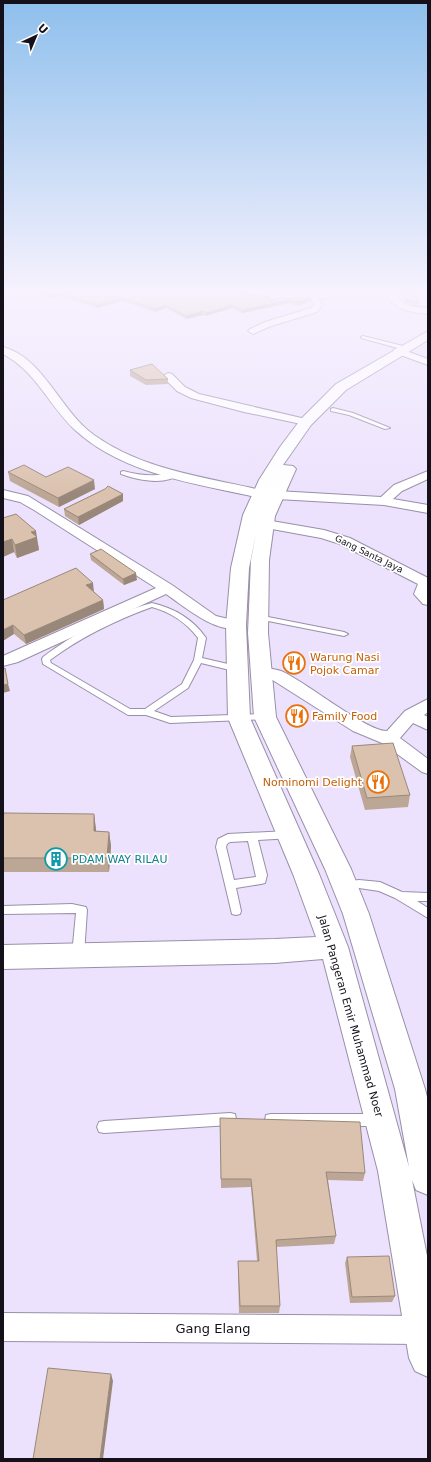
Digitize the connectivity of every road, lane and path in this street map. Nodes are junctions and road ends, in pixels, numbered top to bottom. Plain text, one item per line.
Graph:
1 (17, 357) edge
2 (400, 357) edge
3 (168, 376) dead end
4 (345, 393) junction
5 (306, 422) junction
6 (387, 428) dead end
7 (293, 448) junction
8 (123, 473) dead end
9 (176, 474) junction
10 (428, 475) edge
11 (3, 494) edge
12 (269, 494) junction
13 (384, 500) junction
14 (428, 509) edge
15 (262, 518) junction
16 (167, 588) junction
17 (428, 601) edge
18 (248, 612) junction
19 (344, 634) dead end
20 (198, 660) junction
21 (3, 661) edge
22 (249, 671) junction
23 (428, 704) edge
24 (147, 712) junction
25 (411, 715) junction
26 (264, 717) junction
27 (239, 718) junction
28 (428, 724) edge
29 (387, 738) junction
30 (428, 768) edge
31 (288, 835) junction
32 (252, 837) junction
33 (306, 874) junction
34 (342, 877) junction
35 (230, 885) junction
36 (399, 896) junction
37 (428, 897) edge
38 (3, 910) edge
39 (236, 912) dead end
40 (428, 914) edge
41 (334, 947) junction
42 (78, 956) junction
43 (3, 957) edge
44 (243, 1119) edge
45 (259, 1119) edge
46 (381, 1120) junction
47 (104, 1126) dead end
48 (394, 1171) junction
49 (427, 1174) edge
50 (3, 1327) edge
51 (424, 1330) junction
52 (428, 1358) edge

1 - 9 street
2 - 4 main road, Jalan Pangeran Emir Muhammad Noer
3 - 5 street
4 - 5 main road, Jalan Pangeran Emir Muhammad Noer
4 - 6 lane
4 - 7 main road, Jalan Pangeran Emir Muhammad Noer
5 - 7 main road, Jalan Pangeran Emir Muhammad Noer
7 - 12 main road, Jalan Pangeran Emir Muhammad Noer
8 - 9 lane
9 - 12 street
10 - 13 street
11 - 16 street
12 - 13 street
12 - 15 main road, Jalan Pangeran Emir Muhammad Noer
13 - 14 street
15 - 17 street, Gang Santa Jaya
15 - 18 main road, Jalan Pangeran Emir Muhammad Noer
16 - 18 street
16 - 21 street
18 - 19 lane
18 - 22 main road, Jalan Pangeran Emir Muhammad Noer
20 - 22 lane
20 - 24 lane
20 - 24 lane
22 - 26 main road, Jalan Pangeran Emir Muhammad Noer
22 - 27 main road, Jalan Pangeran Emir Muhammad Noer
22 - 29 street
23 - 25 street
24 - 27 lane
25 - 28 street
25 - 29 street
26 - 27 lane
26 - 34 main road, Jalan Pangeran Emir Muhammad Noer
27 - 31 main road, Jalan Pangeran Emir Muhammad Noer
29 - 30 street
31 - 32 lane
31 - 33 main road, Jalan Pangeran Emir Muhammad Noer
32 - 35 lane
32 - 35 lane
33 - 34 main road
33 - 41 main road, Jalan Pangeran Emir Muhammad Noer
34 - 36 lane
34 - 49 main road, Jalan Pangeran Emir Muhammad Noer
35 - 39 lane
36 - 37 lane
36 - 40 lane
38 - 42 lane
41 - 42 main road
41 - 46 main road, Jalan Pangeran Emir Muhammad Noer
42 - 43 main road
44 - 47 lane
45 - 46 lane
46 - 48 main road, Jalan Pangeran Emir Muhammad Noer
48 - 49 main road
48 - 51 main road, Jalan Pangeran Emir Muhammad Noer
50 - 51 street, Gang Elang
51 - 52 main road, Jalan Pangeran Emir Muhammad Noer

